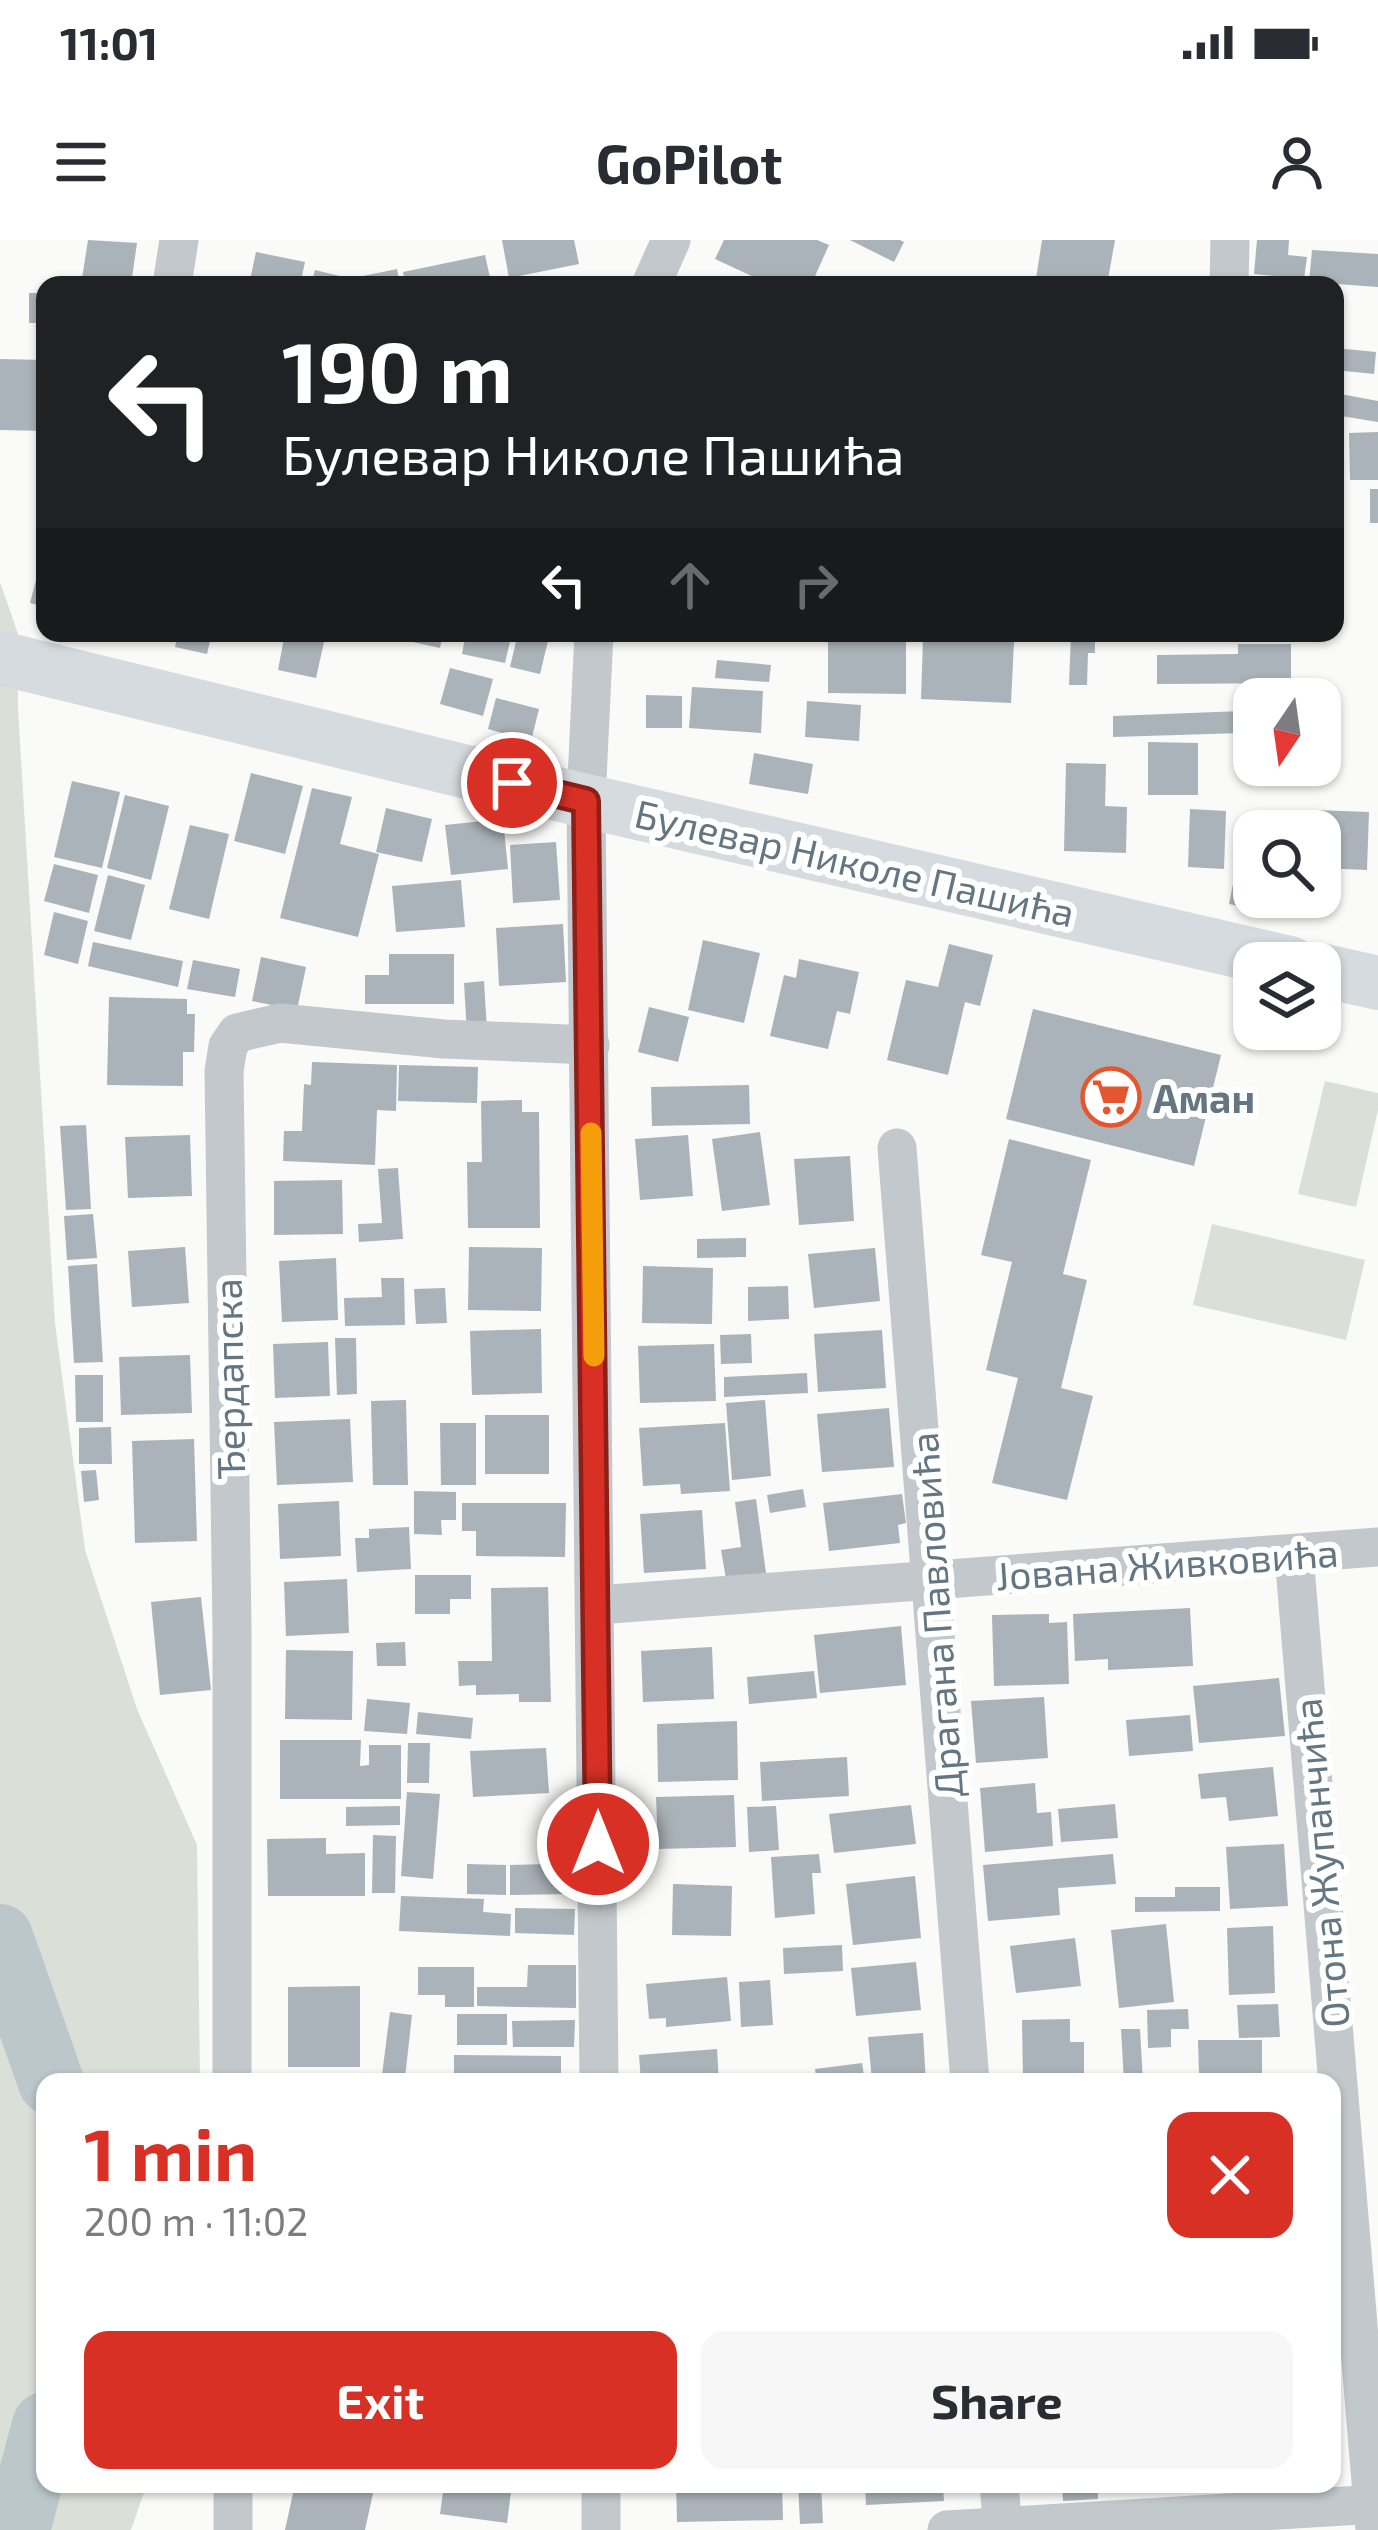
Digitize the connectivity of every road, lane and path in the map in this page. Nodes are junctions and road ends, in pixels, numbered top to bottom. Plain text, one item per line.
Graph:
1 (179, 240) edge
2 (630, 240) edge
3 (1230, 240) edge
4 (659, 266) edge
5 (173, 276) edge
6 (1229, 276) edge
7 (594, 642) edge
8 (0, 658) edge
9 (586, 801) junction
10 (1233, 950) edge
11 (1341, 975) edge
12 (1378, 983) edge
13 (590, 1045) junction
14 (897, 1148) dead end
15 (1378, 1547) edge
16 (1294, 1555) junction
17 (933, 1581) junction
18 (598, 1605) junction
19 (232, 2073) edge
20 (599, 2073) edge
21 (969, 2073) edge
22 (1338, 2073) edge
23 (1341, 2111) edge
24 (233, 2493) edge
25 (601, 2493) edge
26 (1000, 2493) edge
27 (1375, 2513) edge
28 (1002, 2528) edge
29 (233, 2530) edge
30 (601, 2530) edge
31 (947, 2530) edge

1 - 5 street
2 - 4 street
3 - 6 street
7 - 9 street
8 - 9 main road, Булевар Николе Пашића
9 - 10 main road, Булевар Николе Пашића
9 - 13 street
11 - 12 main road
13 - 18 street
13 - 19 street, Ђердапска
14 - 17 street, Драгана Павловића
15 - 16 street, Јована Живковића
16 - 17 street, Јована Живковића
16 - 22 street, Отона Жупанчића
17 - 18 street, Јована Живковића
17 - 21 street, Драгана Павловића
18 - 20 street
23 - 27 street, Отона Жупанчића
24 - 29 street
25 - 30 street
26 - 28 street
27 - 28 street
28 - 31 street

